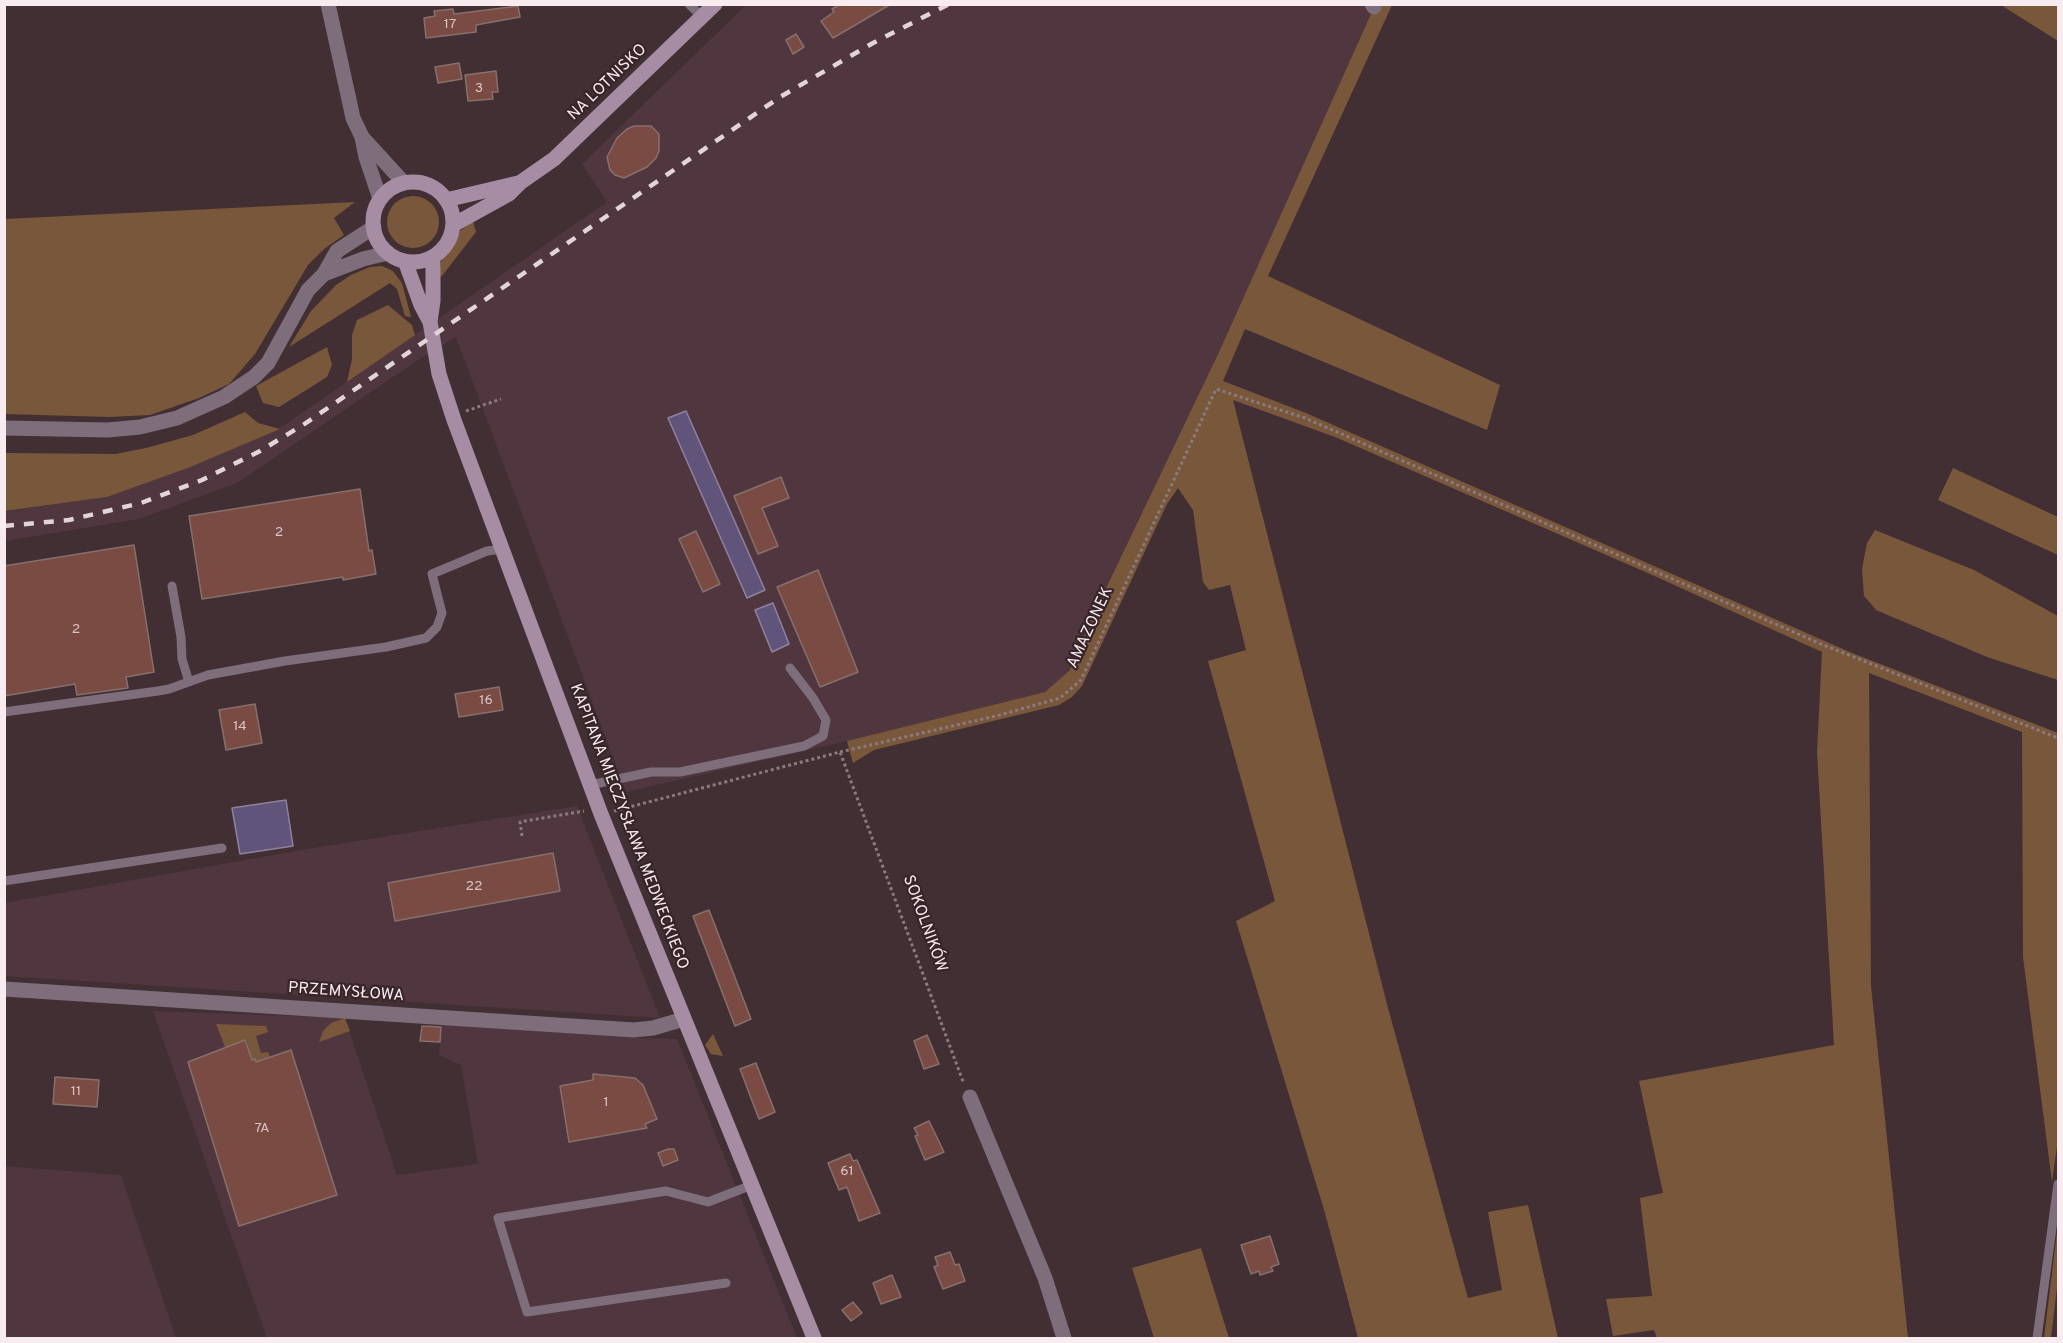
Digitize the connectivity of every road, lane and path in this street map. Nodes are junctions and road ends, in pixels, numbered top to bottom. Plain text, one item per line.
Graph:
1 (328, 4) edge
2 (689, 4) edge
3 (715, 4) edge
4 (702, 17) junction
5 (362, 137) junction
6 (521, 182) junction
7 (404, 183) junction
8 (380, 199) junction
9 (446, 200) junction
10 (453, 225) junction
11 (374, 227) junction
12 (388, 253) junction
13 (433, 257) junction
14 (405, 261) junction
15 (324, 274) junction
16 (430, 321) junction
17 (501, 399) dead end
18 (462, 401) dead end
19 (4, 428) edge
20 (503, 549) junction
21 (172, 586) dead end
22 (790, 668) dead end
23 (189, 682) junction
24 (4, 712) edge
25 (2058, 738) edge
26 (840, 752) junction
27 (590, 785) junction
28 (585, 811) dead end
29 (601, 814) junction
30 (522, 836) dead end
31 (222, 848) dead end
32 (4, 881) edge
33 (4, 989) edge
34 (684, 1019) junction
35 (969, 1097) joint
36 (2058, 1184) edge
37 (752, 1185) junction
38 (726, 1283) dead end
39 (814, 1338) edge
40 (1064, 1338) edge
41 (2037, 1338) edge

1 - 5 street
2 - 4 lane
3 - 4 main road, NA LOTNISKO
4 - 6 main road, NA LOTNISKO
5 - 7 street
5 - 8 street
6 - 9 main road, NA LOTNISKO
6 - 10 main road, NA LOTNISKO
7 - 8 main road
7 - 9 main road
8 - 11 main road
9 - 10 main road
10 - 13 main road
11 - 12 main road
11 - 15 street
12 - 14 main road
12 - 15 street
13 - 14 main road
13 - 16 main road, KAPITANA MIECZYSŁAWA MEDWECKIEGO
14 - 16 main road, KAPITANA MIECZYSŁAWA MEDWECKIEGO
15 - 19 street
16 - 20 main road, KAPITANA MIECZYSŁAWA MEDWECKIEGO
17 - 18 path
20 - 23 lane
20 - 27 main road, KAPITANA MIECZYSŁAWA MEDWECKIEGO
21 - 23 lane
22 - 27 lane
23 - 24 lane
25 - 26 path, AMAZONEK
26 - 29 path
26 - 35 path, SOKOLNIKÓW
27 - 29 main road, KAPITANA MIECZYSŁAWA MEDWECKIEGO
28 - 30 path
29 - 34 main road, KAPITANA MIECZYSŁAWA MEDWECKIEGO
31 - 32 lane
33 - 34 street, PRZEMYSŁOWA
34 - 37 main road, KAPITANA MIECZYSŁAWA MEDWECKIEGO
35 - 40 street
36 - 41 lane
37 - 38 lane
37 - 39 main road, KAPITANA MIECZYSŁAWA MEDWECKIEGO

